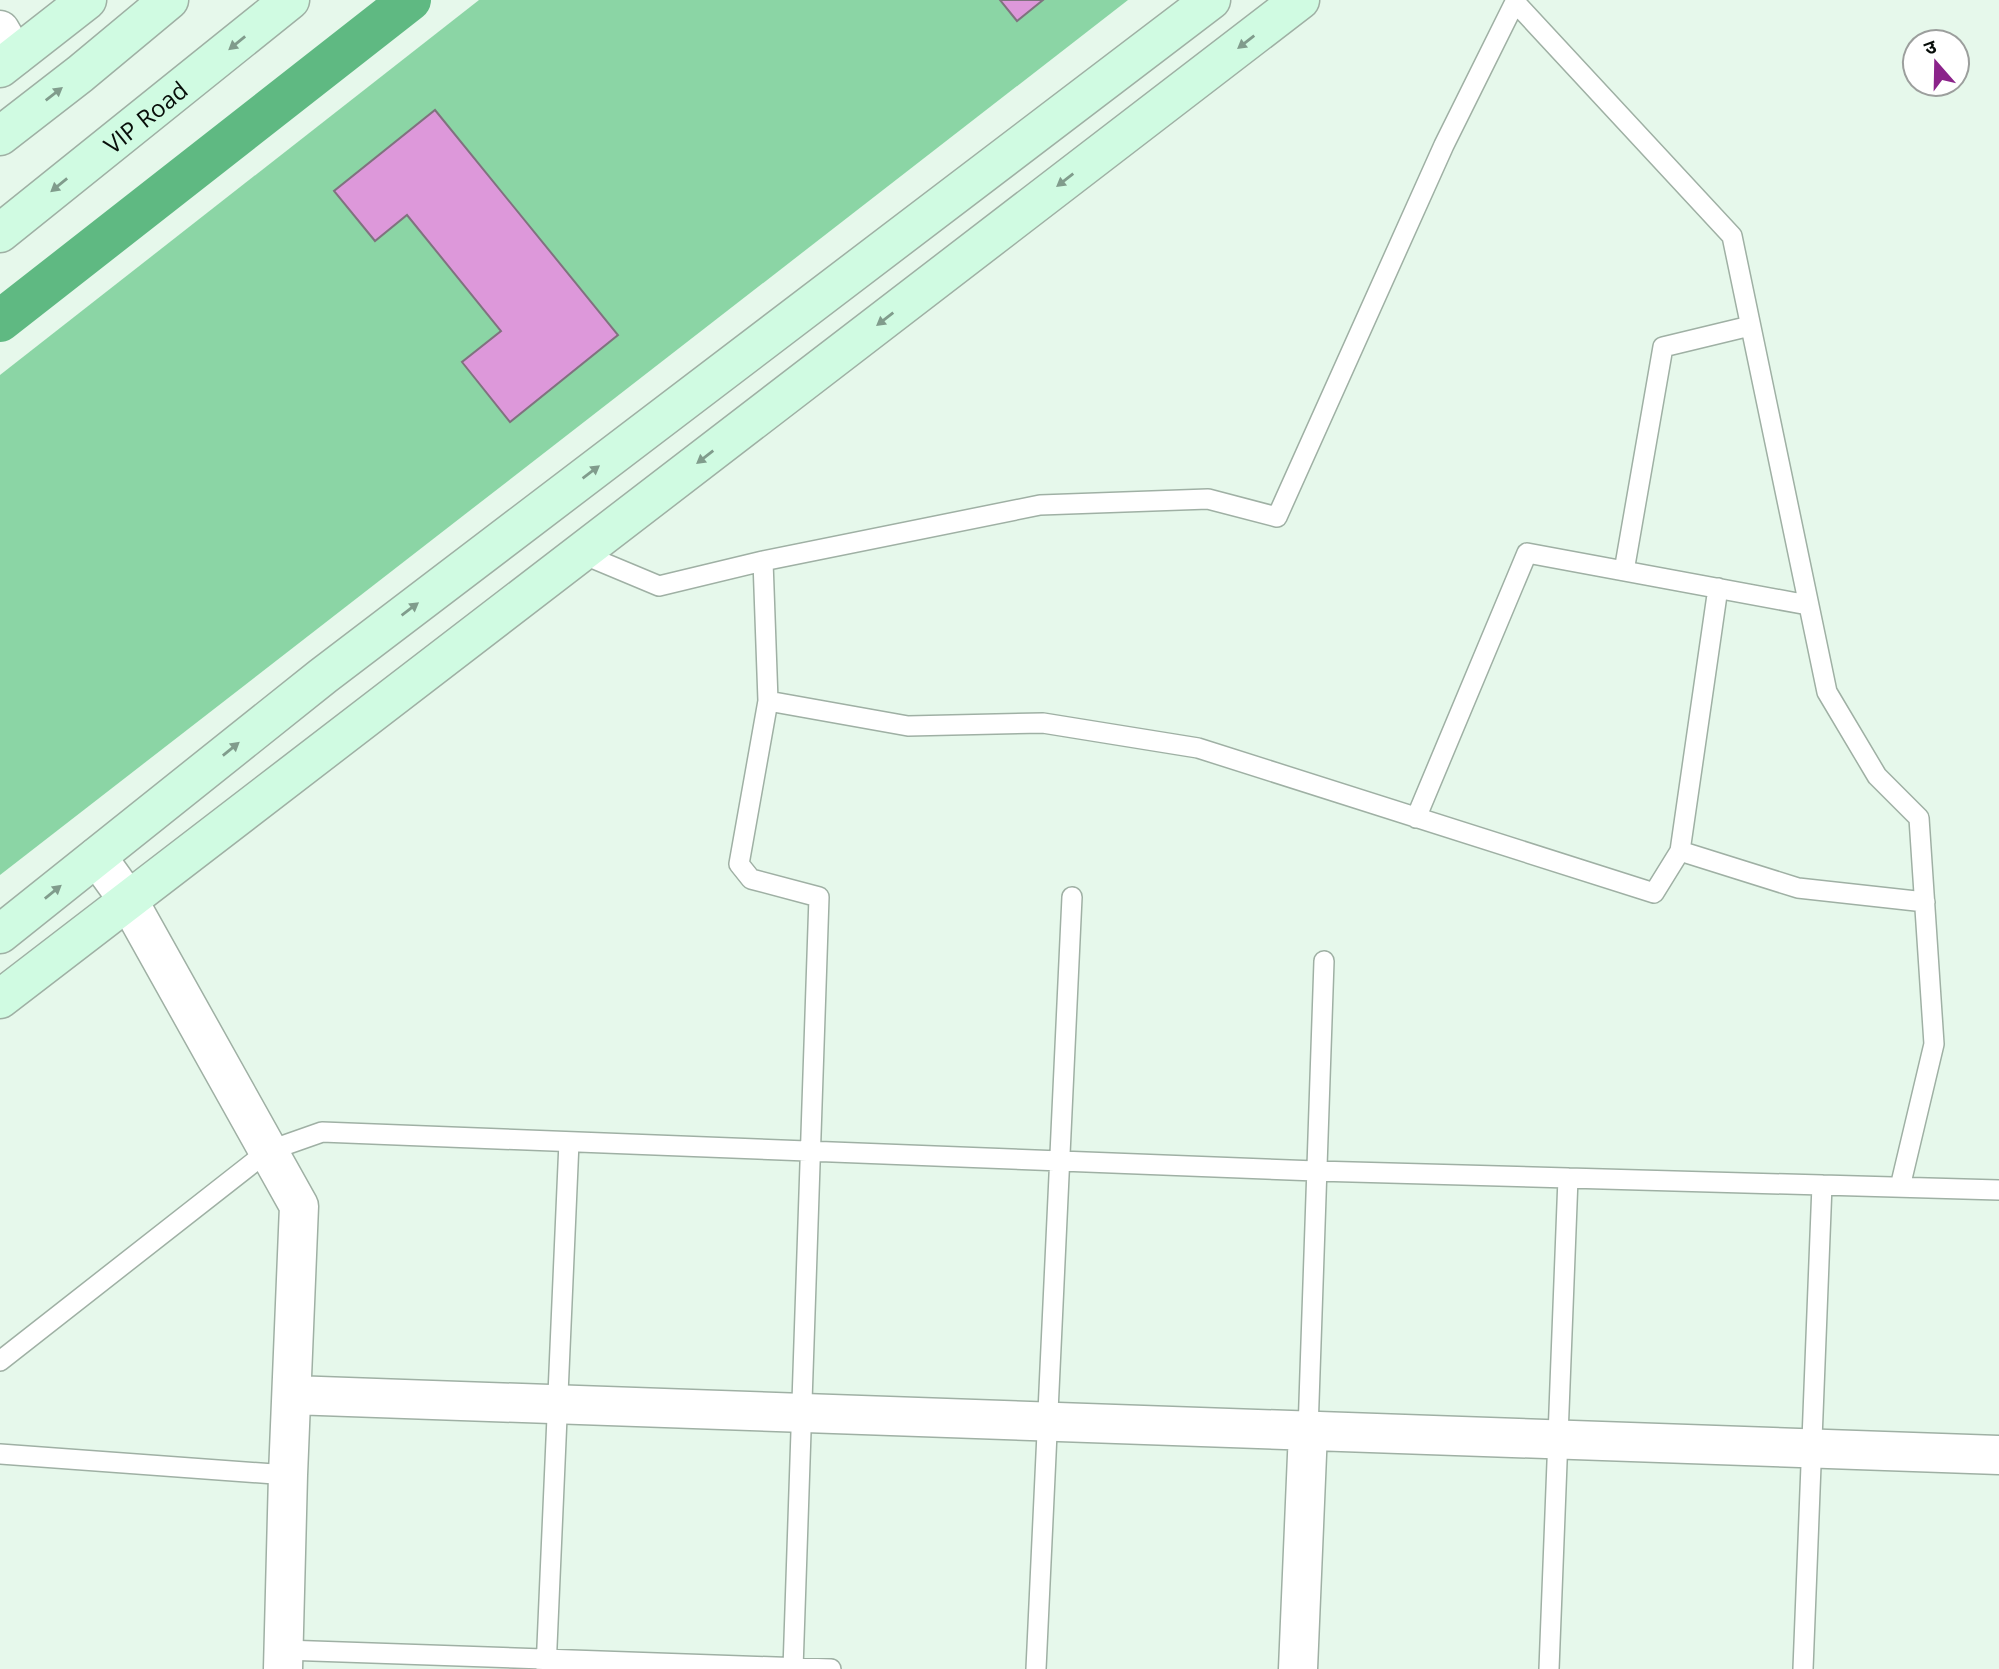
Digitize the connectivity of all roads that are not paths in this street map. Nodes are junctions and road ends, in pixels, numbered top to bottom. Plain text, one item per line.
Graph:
1 (87, 0) edge
2 (169, 0) edge
3 (290, 0) edge
4 (1211, 0) edge
5 (1300, 0) edge
6 (1516, 1) edge
7 (5, 51) edge
8 (0, 136) edge
9 (0, 233) edge
10 (1750, 326) junction
11 (580, 553) junction
12 (763, 561) junction
13 (1624, 571) junction
14 (1718, 588) junction
15 (1808, 604) junction
16 (768, 701) junction
17 (1416, 818) junction
18 (1680, 851) junction
19 (97, 857) junction
20 (1072, 897) dead end
21 (128, 900) junction
22 (1925, 902) junction
23 (0, 934) edge
24 (1324, 961) dead end
25 (0, 999) edge
26 (569, 1142) junction
27 (268, 1151) junction
28 (810, 1152) junction
29 (1060, 1161) junction
30 (1316, 1171) junction
31 (1568, 1178) junction
32 (1822, 1185) junction
33 (1900, 1188) junction
34 (1999, 1190) edge
35 (0, 1361) edge
36 (292, 1395) junction
37 (558, 1404) junction
38 (802, 1413) junction
39 (1048, 1421) junction
40 (1308, 1431) junction
41 (1558, 1440) junction
42 (1812, 1449) junction
43 (0, 1454) edge
44 (1999, 1455) edge
45 (288, 1475) junction
46 (284, 1660) edge
47 (547, 1664) edge
48 (793, 1668) edge
49 (831, 1669) edge
50 (1036, 1669) edge
51 (1298, 1669) edge
52 (1549, 1669) edge
53 (1803, 1669) edge

1 - 7 street
8 -> 2 street
3 -> 9 street, VIP Road
19 -> 4 street
5 -> 11 street
6 - 10 lane
6 - 12 lane
10 - 13 lane
10 - 15 lane
11 - 12 lane
11 - 21 street
12 - 16 lane
13 - 14 lane
13 - 17 lane
14 - 15 lane
14 - 18 lane
15 - 22 lane
16 - 17 lane
16 - 28 lane
17 - 18 lane
18 - 22 lane
19 - 21 street
23 -> 19 street
20 - 29 lane
21 - 25 street
21 - 27 street
22 - 33 lane
24 - 30 lane
26 - 27 lane
26 - 28 lane
26 - 37 lane
27 - 35 lane
27 - 36 street
28 - 29 lane
28 - 38 lane
29 - 30 lane
29 - 39 lane
30 - 31 lane
30 - 40 lane
31 - 32 lane
31 - 41 lane
32 - 33 lane
32 - 42 lane
33 - 34 lane
36 - 37 street
36 - 45 street
37 - 38 street
37 - 47 lane
38 - 39 street
38 - 48 lane
39 - 40 street
39 - 50 lane
40 - 41 street
40 - 51 street
41 - 42 street
41 - 52 lane
42 - 44 street
42 - 53 lane
43 - 45 lane
45 - 46 street
46 - 47 lane
47 - 48 lane
48 - 49 lane

